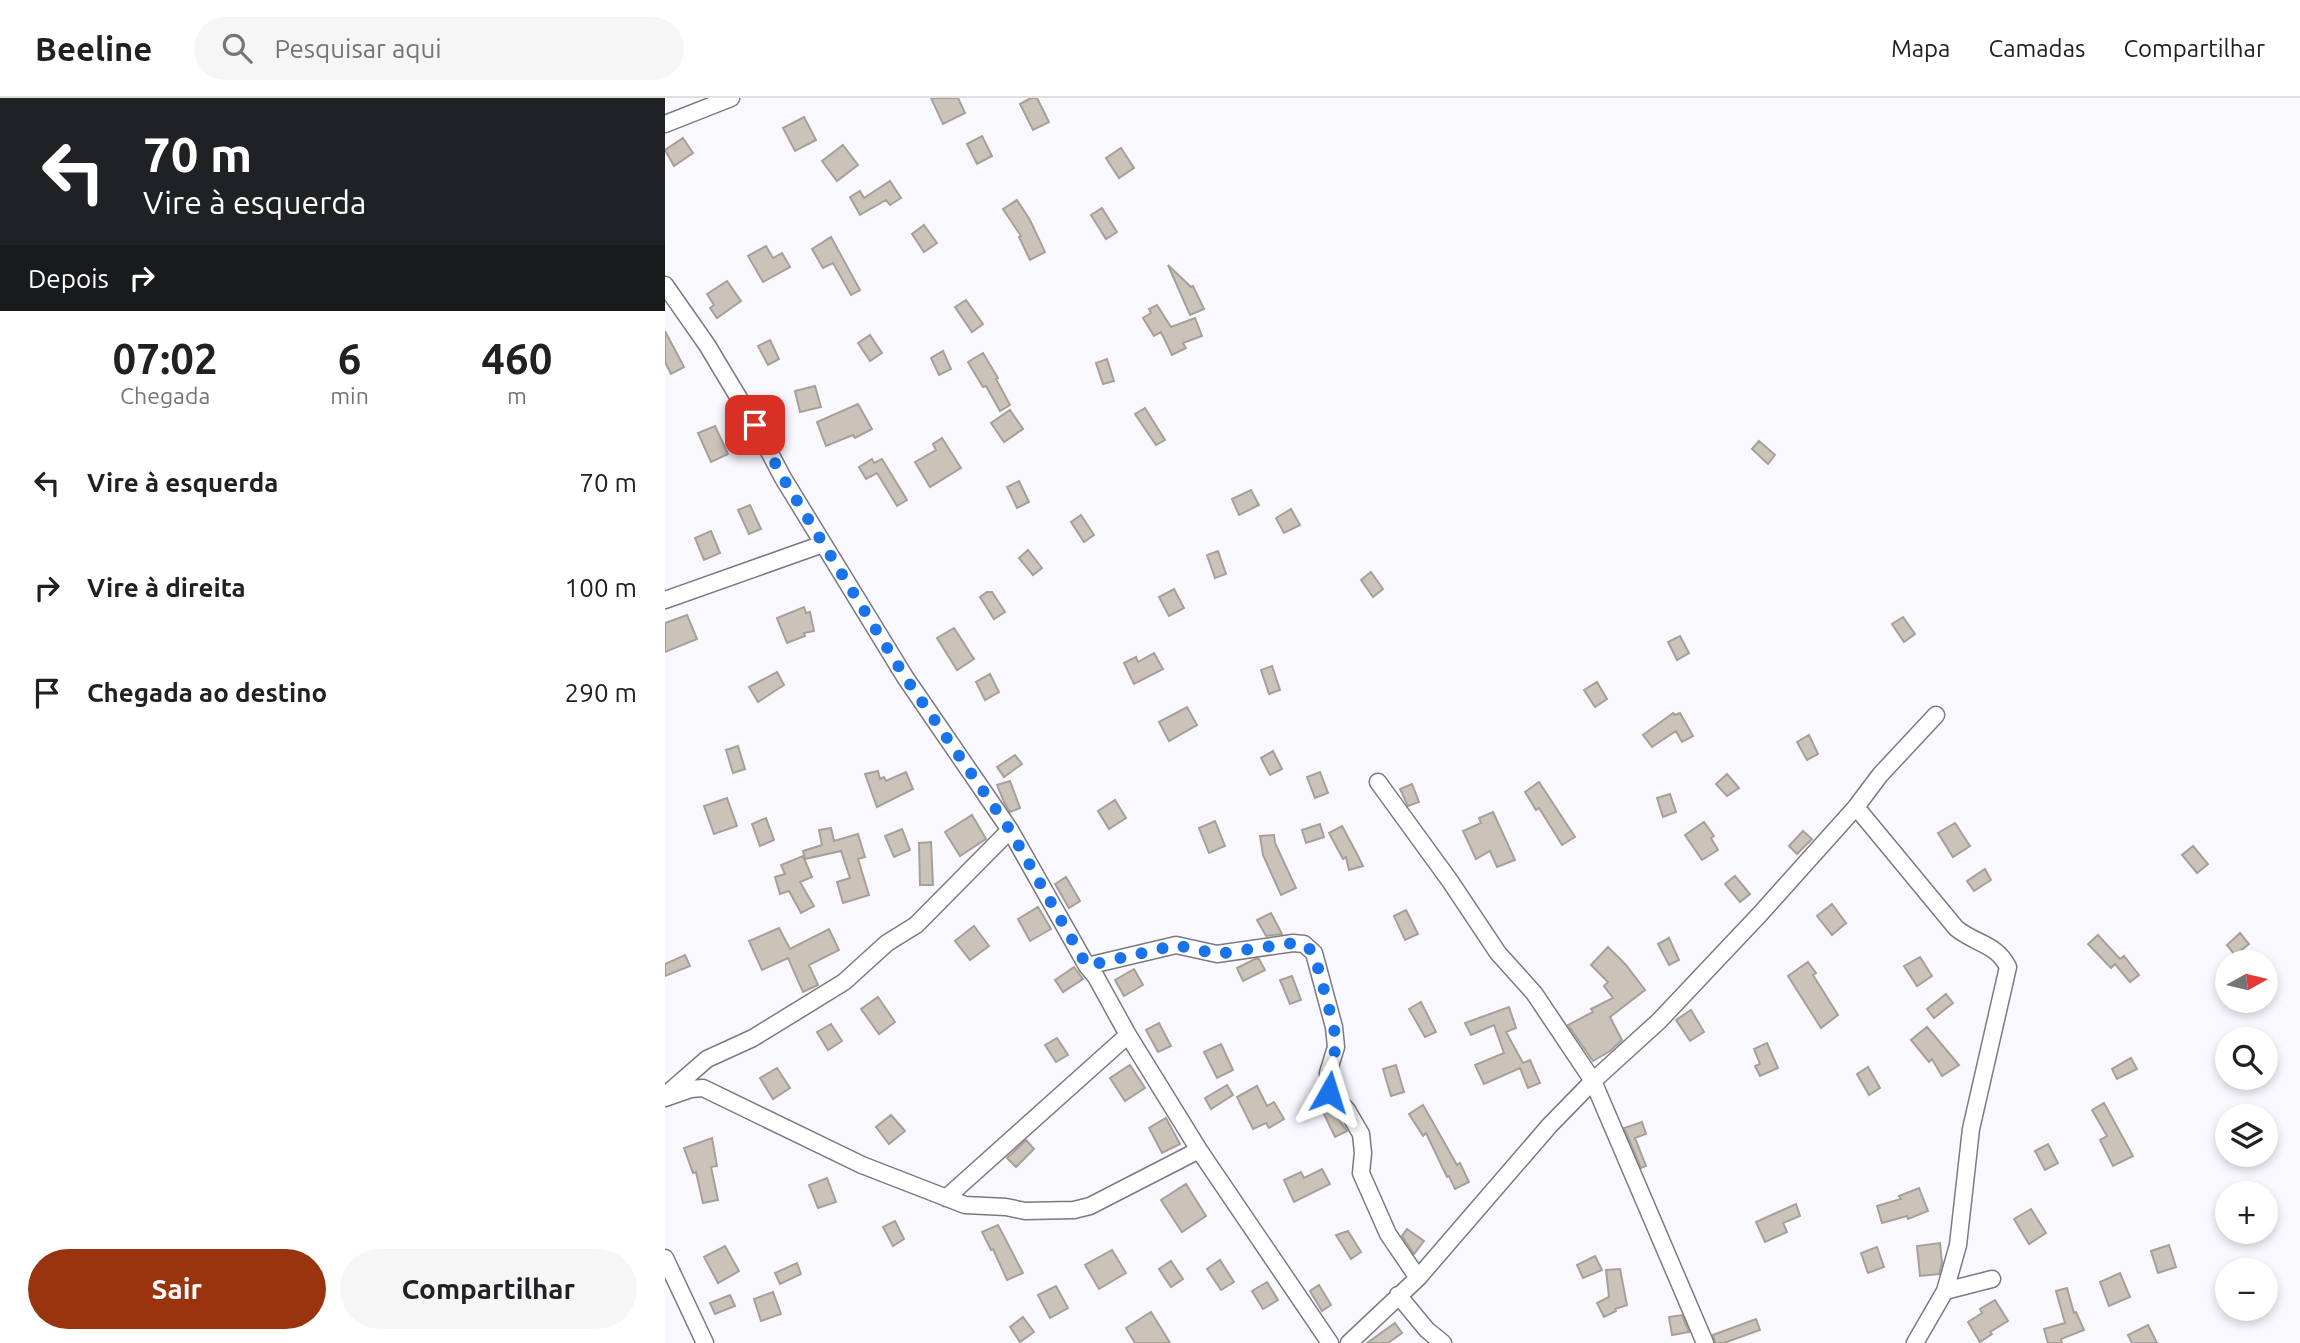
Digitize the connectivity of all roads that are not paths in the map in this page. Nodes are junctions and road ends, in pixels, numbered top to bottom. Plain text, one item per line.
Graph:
1 (731, 98) edge
2 (665, 124) edge
3 (665, 285) edge
4 (823, 544) junction
5 (665, 600) edge
6 (1936, 715) dead end
7 (1378, 782) dead end
8 (1856, 807) junction
9 (1010, 830) junction
10 (1087, 966) junction
11 (1128, 1034) junction
12 (1593, 1081) junction
13 (665, 1097) edge
14 (1199, 1150) junction
15 (946, 1198) junction
16 (665, 1258) edge
17 (1417, 1278) junction
18 (1992, 1279) dead end
19 (1945, 1291) junction
20 (1398, 1295) junction
21 (705, 1343) edge
22 (1330, 1343) edge
23 (1349, 1343) edge
24 (1443, 1343) edge
25 (1705, 1343) edge
26 (1915, 1343) edge

1 - 2 street
3 - 4 street
4 - 5 street
4 - 9 street
6 - 8 street
7 - 12 street
8 - 12 street
8 - 19 street
9 - 10 street
9 - 13 street
10 - 11 street
10 - 17 street
11 - 14 street
11 - 15 street
12 - 17 street
12 - 25 street
13 - 15 street
14 - 15 street
14 - 22 street
16 - 21 street
17 - 20 street
18 - 19 street
19 - 26 street
20 - 23 street
20 - 24 street

